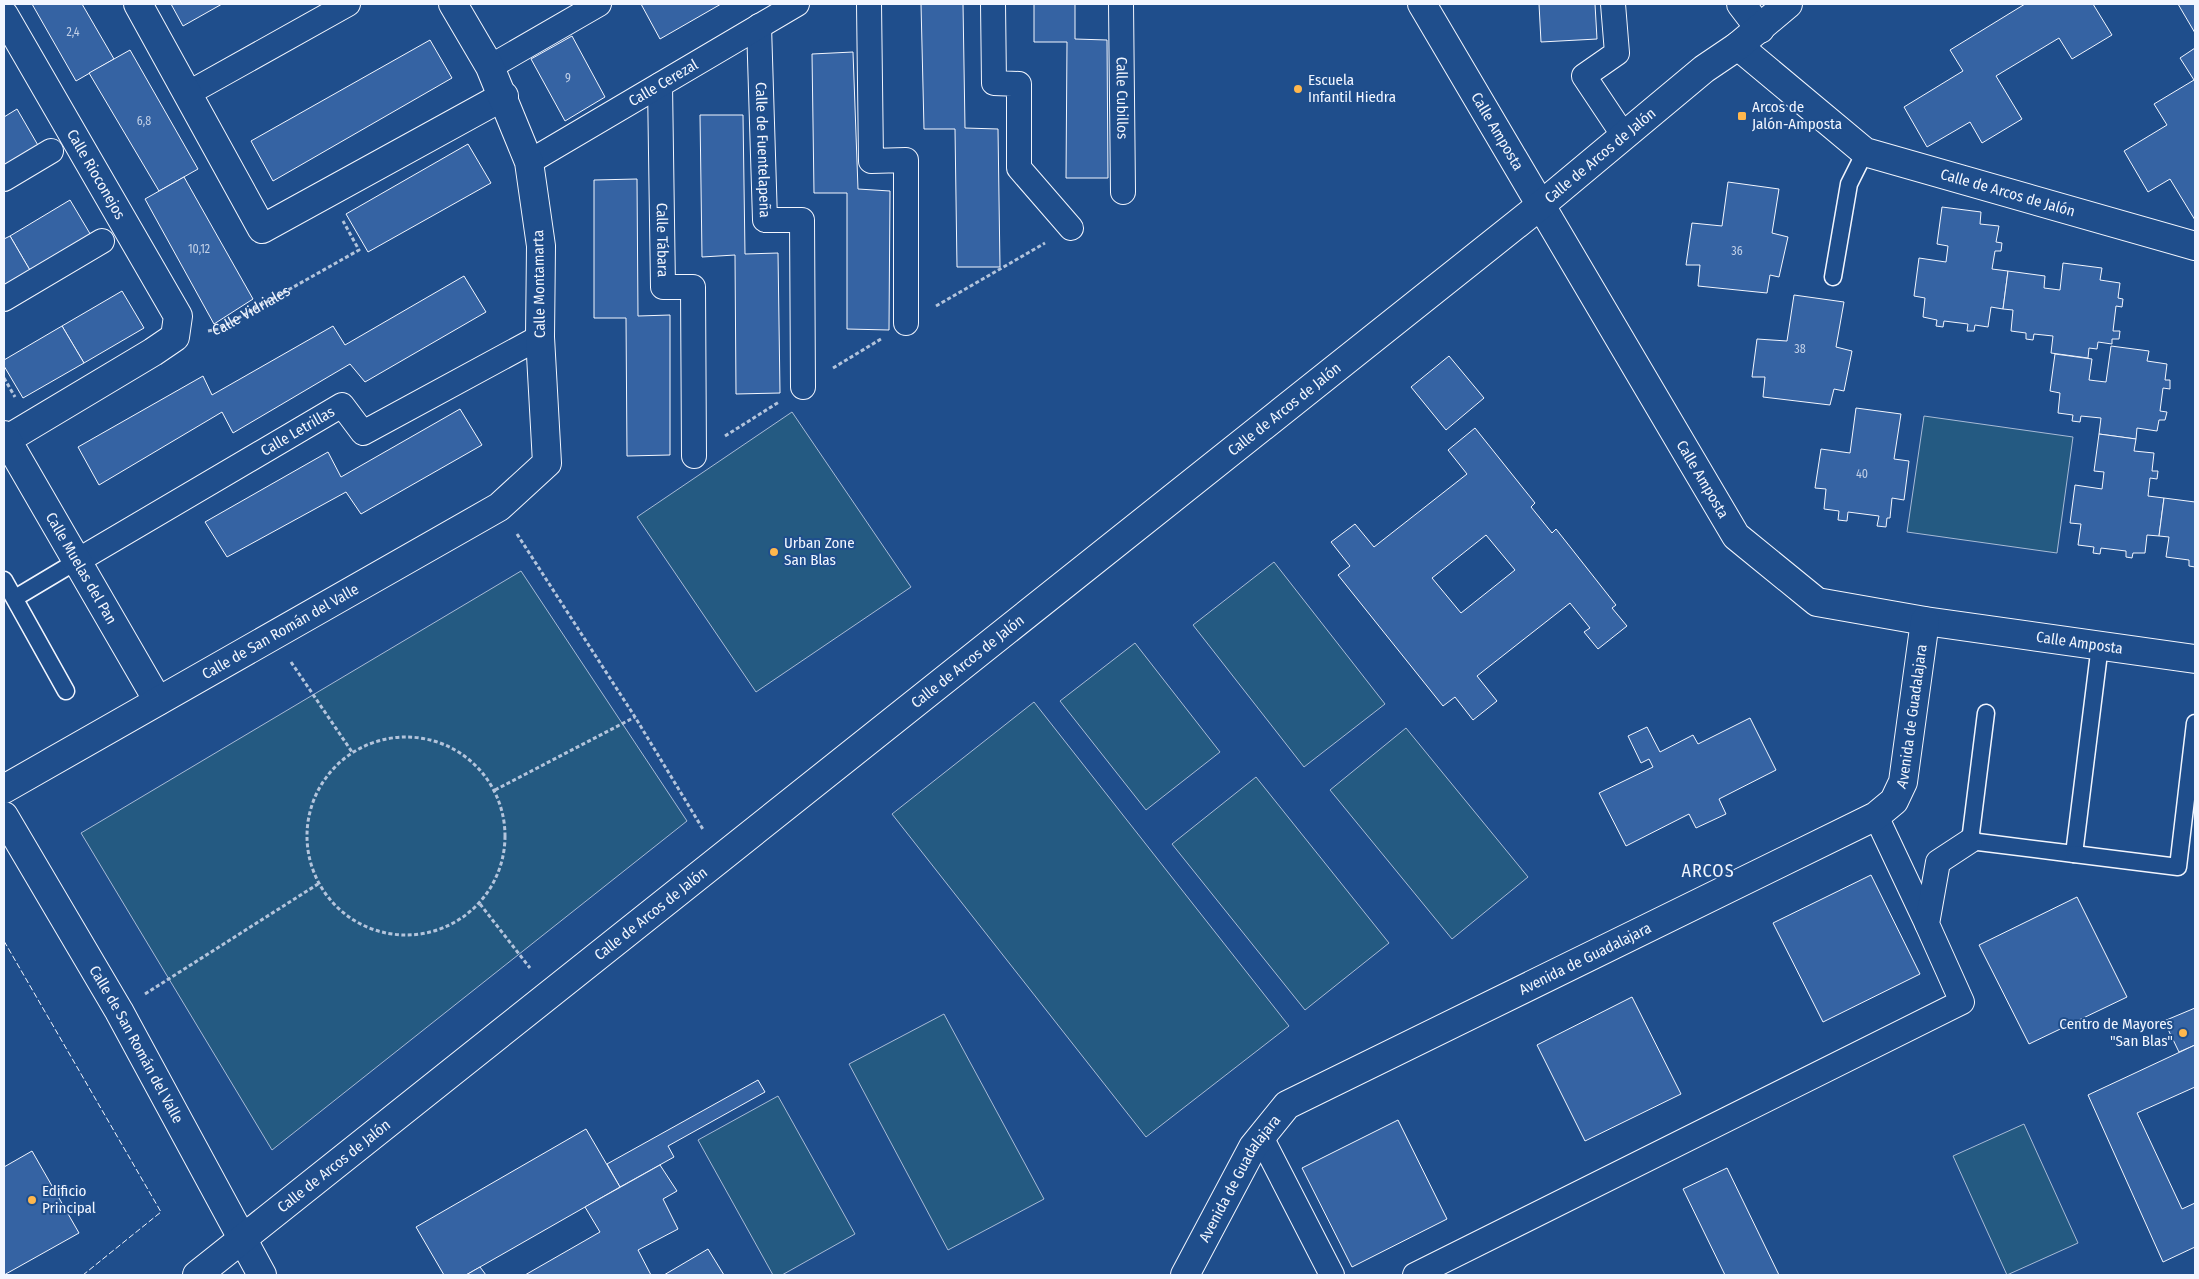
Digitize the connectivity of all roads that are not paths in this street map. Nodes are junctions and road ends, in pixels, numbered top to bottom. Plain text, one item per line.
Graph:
1 (138, 4) edge
2 (348, 4) edge
3 (453, 4) edge
4 (599, 4) edge
5 (797, 4) edge
6 (869, 4) edge
7 (993, 4) edge
8 (1121, 4) edge
9 (1422, 4) edge
10 (1613, 4) edge
11 (1742, 4) edge
12 (1788, 4) edge
13 (4, 15) edge
14 (759, 26) junction
15 (1760, 29) junction
16 (1738, 46) junction
17 (490, 67) junction
18 (660, 85) junction
19 (187, 94) junction
20 (504, 96) junction
21 (1624, 136) junction
22 (50, 152) dead end
23 (1865, 152) junction
24 (529, 162) junction
25 (4, 179) edge
26 (1123, 192) dead end
27 (1541, 205) junction
28 (1072, 228) dead end
29 (102, 241) dead end
30 (2195, 246) edge
31 (1833, 277) dead end
32 (4, 299) edge
33 (906, 323) dead end
34 (540, 337) junction
35 (803, 387) dead end
36 (5, 437) edge
37 (694, 456) dead end
38 (547, 463) joint
39 (77, 561) junction
40 (4, 580) edge
41 (14, 598) junction
42 (1925, 621) junction
43 (2100, 645) junction
44 (2195, 659) edge
45 (66, 692) dead end
46 (158, 701) junction
47 (1986, 714) dead end
48 (2195, 723) edge
49 (4, 789) edge
50 (4, 816) edge
51 (1876, 816) junction
52 (1970, 842) junction
53 (2074, 854) junction
54 (1926, 924) junction
55 (1261, 1137) junction
56 (242, 1239) junction
57 (197, 1275) edge
58 (262, 1275) edge
59 (1185, 1275) edge
60 (1332, 1275) edge
61 (1415, 1275) edge

1 - 19 street
2 - 19 street
3 - 17 street, Calle Montamarta
4 - 17 street
5 - 14 street, Calle Cerezal
6 - 33 street
7 - 28 street
8 - 26 street, Calle Cubillos
9 - 27 street, Calle Amposta
10 - 21 street
11 - 15 street
12 - 15 street, Calle de Arcos de Jalón
13 - 36 street, Calle Rioconejos
14 - 18 street, Calle Cerezal
14 - 35 street, Calle de Fuentelapeña
15 - 16 street, Calle de Arcos de Jalón
16 - 21 street, Calle de Arcos de Jalón
16 - 23 street, Calle de Arcos de Jalón
17 - 20 street, Calle Montamarta
18 - 24 street, Calle Cerezal
18 - 37 street, Calle Tábara
19 - 20 street
20 - 24 street, Calle Montamarta
21 - 27 street, Calle de Arcos de Jalón
22 - 25 street
23 - 30 street, Calle de Arcos de Jalón
23 - 31 lane
24 - 34 street, Calle Montamarta
27 - 42 street, Calle Amposta
27 - 56 street, Calle de Arcos de Jalón
29 - 32 street
34 - 38 street, Calle Montamarta
34 - 39 street, Calle Letrillas
36 - 39 street, Calle Muelas del Pan
38 - 46 street, Calle de San Román del Valle
39 - 41 lane
39 - 46 street, Calle Muelas del Pan
40 - 41 lane
41 - 45 lane
42 - 43 street, Calle Amposta
42 - 51 street, Avenida de Guadalajara
43 - 44 street, Calle Amposta
43 - 53 lane
46 - 49 street, Calle de San Román del Valle
47 - 52 lane
48 - 53 lane
50 - 56 street, Calle de San Román del Valle
51 - 54 street
51 - 55 street, Avenida de Guadalajara
52 - 53 lane
52 - 54 street
54 - 61 street
55 - 59 street, Avenida de Guadalajara
55 - 60 street
56 - 57 street, Calle de Arcos de Jalón
56 - 58 street, Calle de San Román del Valle

